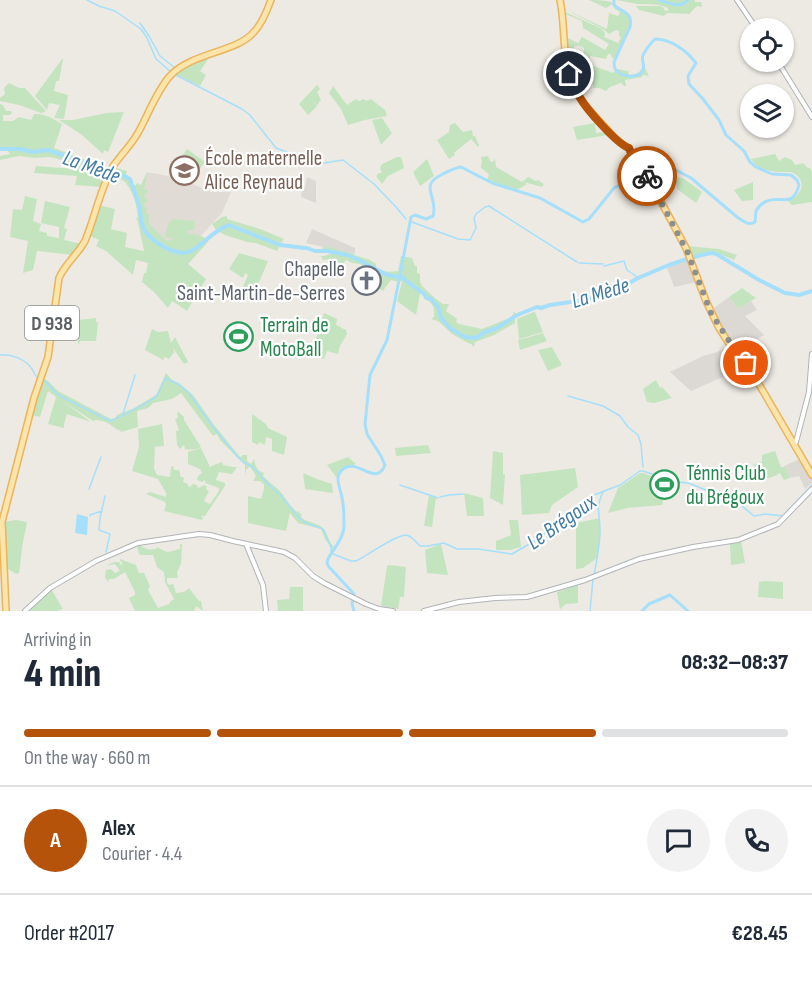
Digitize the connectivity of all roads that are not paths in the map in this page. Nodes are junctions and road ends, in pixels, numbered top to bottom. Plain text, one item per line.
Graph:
1 (271, 0) edge
2 (560, 0) edge
3 (736, 0) edge
4 (749, 18) edge
5 (784, 72) edge
6 (812, 117) edge
7 (812, 354) edge
8 (795, 442) junction
9 (812, 475) edge
10 (812, 489) edge
11 (247, 544) junction
12 (6, 611) edge
13 (25, 611) edge
14 (266, 611) edge
15 (393, 611) edge
16 (424, 611) edge

1 - 12 main road, D 938
2 - 8 main road
3 - 4 street
5 - 6 street
7 - 8 street
8 - 9 main road
10 - 16 street
11 - 13 street
11 - 14 street
11 - 15 street

